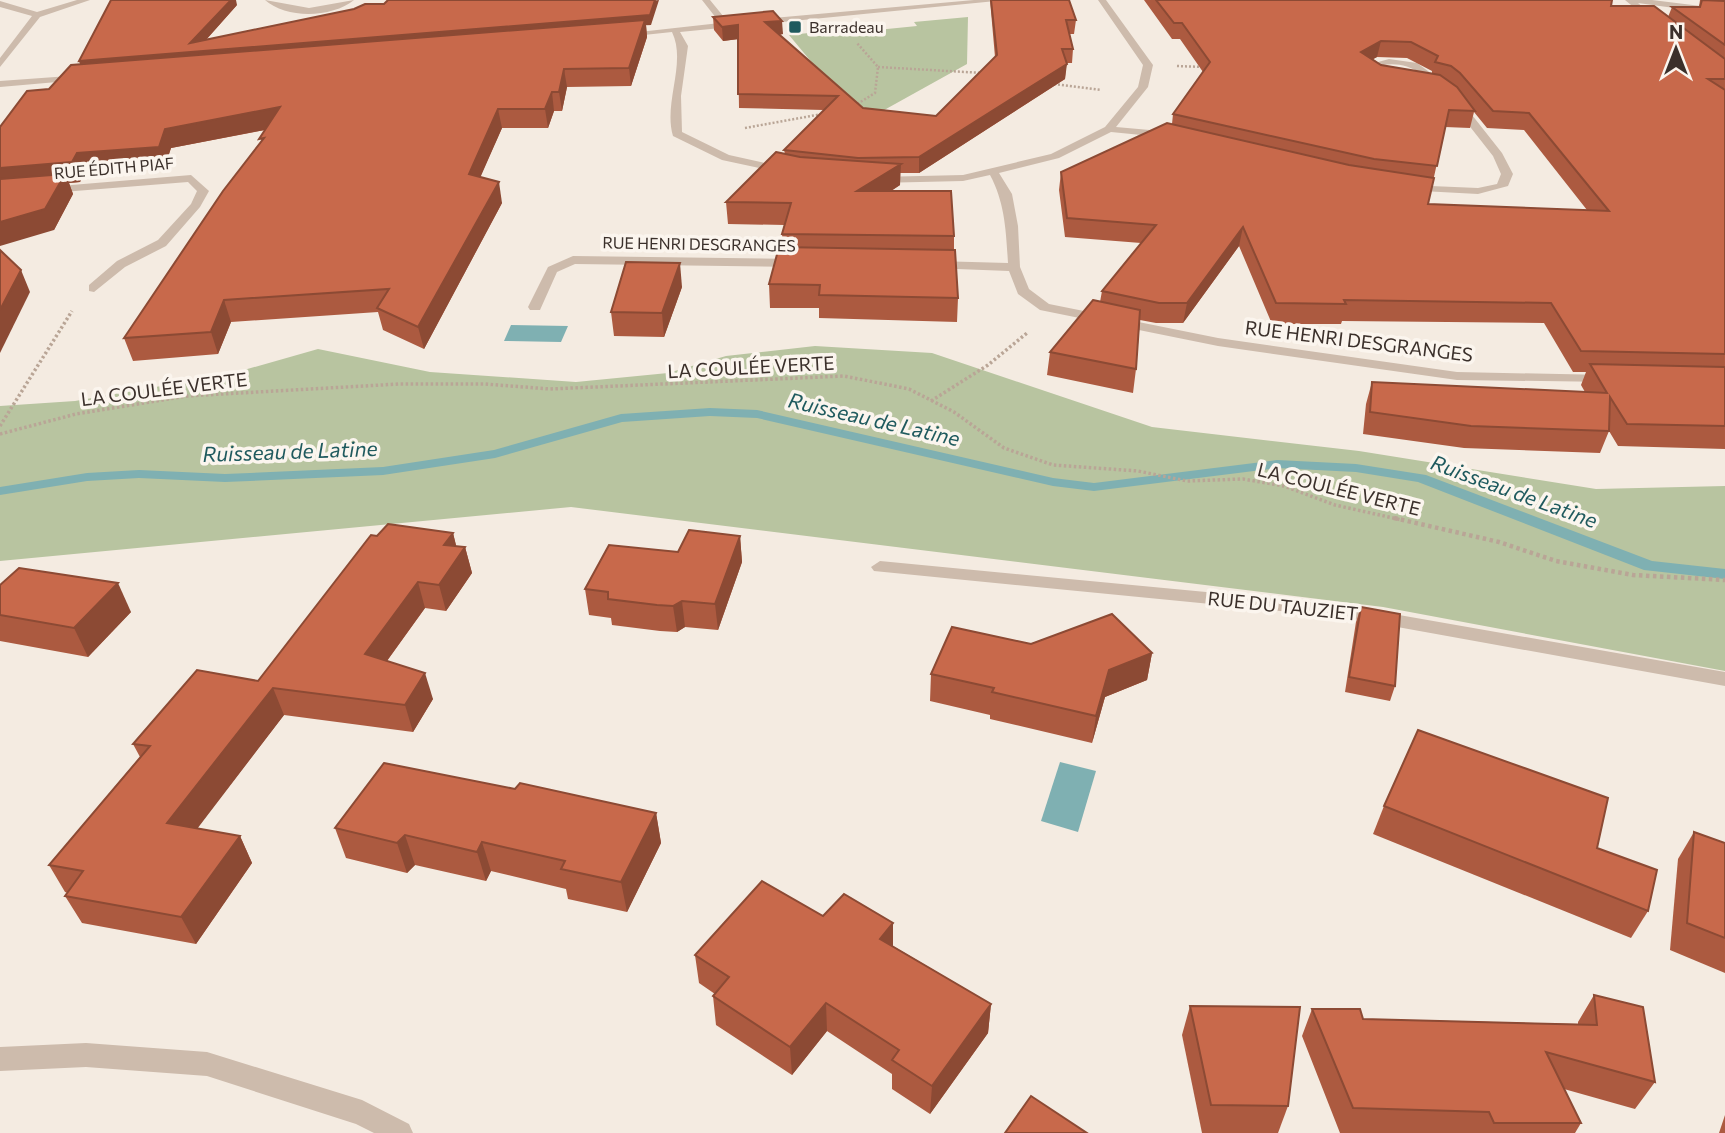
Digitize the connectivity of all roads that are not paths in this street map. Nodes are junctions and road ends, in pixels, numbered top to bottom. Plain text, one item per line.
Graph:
1 (86, 0) edge
2 (269, 0) edge
3 (350, 0) edge
4 (706, 0) edge
5 (1002, 0) edge
6 (1102, 0) edge
7 (1631, 0) edge
8 (0, 4) edge
9 (1725, 12) edge
10 (37, 15) junction
11 (1658, 23) edge
12 (726, 25) junction
13 (676, 30) junction
14 (620, 34) edge
15 (0, 64) edge
16 (95, 76) edge
17 (1383, 77) edge
18 (0, 84) edge
19 (1109, 130) junction
20 (1182, 136) edge
21 (993, 170) junction
22 (801, 173) edge
23 (868, 179) edge
24 (1396, 187) edge
25 (0, 194) edge
26 (819, 263) edge
27 (917, 265) edge
28 (1014, 267) junction
29 (94, 288) road end
30 (535, 307) dead end
31 (1622, 379) edge
32 (880, 567) dead end
33 (1725, 679) edge
34 (0, 1059) edge
35 (400, 1133) edge

1 - 10 street
2 - 3 street
4 - 12 street
5 - 12 street
6 - 19 street
7 - 9 street
7 - 11 street
8 - 10 street
10 - 15 street
12 - 13 street
13 - 14 street
13 - 22 street
16 - 18 street
17 - 24 street
19 - 20 street
19 - 21 street
21 - 23 street
21 - 28 street
25 - 29 street, RUE ÉDITH PIAF
26 - 30 street, RUE HENRI DESGRANGES
27 - 28 street
28 - 31 street, RUE HENRI DESGRANGES
32 - 33 street, RUE DU TAUZIET
34 - 35 street

